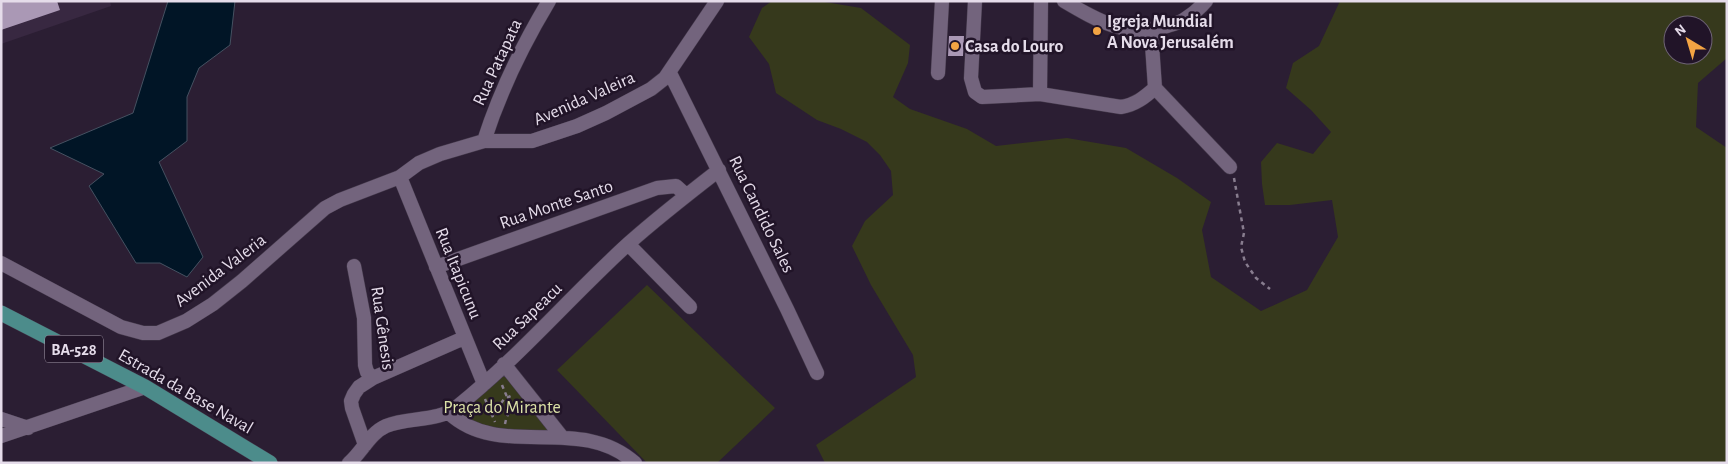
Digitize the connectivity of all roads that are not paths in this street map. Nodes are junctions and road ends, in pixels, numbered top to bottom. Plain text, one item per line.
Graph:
1 (549, 1) edge
2 (717, 1) edge
3 (942, 1) edge
4 (975, 1) edge
5 (1041, 1) edge
6 (1064, 1) edge
7 (1206, 1) edge
8 (1151, 30) junction
9 (670, 73) junction
10 (938, 73) dead end
11 (1154, 88) junction
12 (1040, 94) junction
13 (484, 140) junction
14 (1230, 167) road end
15 (719, 170) junction
16 (400, 177) junction
17 (686, 195) junction
18 (628, 244) junction
19 (1, 263) edge
20 (354, 266) dead end
21 (436, 267) junction
22 (690, 307) dead end
23 (1, 313) edge
24 (464, 338) junction
25 (504, 364) junction
26 (817, 373) dead end
27 (373, 378) junction
28 (483, 384) junction
29 (145, 387) junction
30 (449, 413) junction
31 (1, 419) edge
32 (28, 428) junction
33 (1, 436) edge
34 (562, 437) junction
35 (365, 445) junction
36 (354, 461) edge
37 (270, 463) edge
38 (636, 463) edge

1 - 13 street, Rua Patapata
2 - 9 street, Avenida Valeira
3 - 10 street
4 - 12 street
5 - 12 street
6 - 8 street
7 - 8 street
8 - 11 street
9 - 13 street, Avenida Valeira
9 - 15 street, Rua Candido Sales
11 - 12 street
11 - 14 street
13 - 16 street, Avenida Valeira
15 - 17 street, Rua Sapeacu
15 - 26 street, Rua Candido Sales
16 - 19 street, Avenida Valeria
16 - 21 street, Rua Itapicunu
17 - 18 street, Rua Sapeacu
17 - 21 street, Rua Monte Santo
18 - 22 street
18 - 25 street, Rua Sapeacu
20 - 27 street, Rua Gênesis
21 - 24 street, Rua Itapicunu
23 - 29 main road, Estrada da Base Naval / BA-528
24 - 27 street
24 - 28 street, Rua Itapicunu
25 - 28 street, Rua Sapeacu
25 - 34 street
27 - 35 street, Rua Gênesis
28 - 30 street, Rua Sapeacu
29 - 32 street
29 - 37 main road, Estrada da Base Naval / BA-528
30 - 34 street
30 - 35 street, Rua Sapeacu
31 - 32 street
32 - 33 street
34 - 38 street
35 - 36 street, Rua Sapeacu

